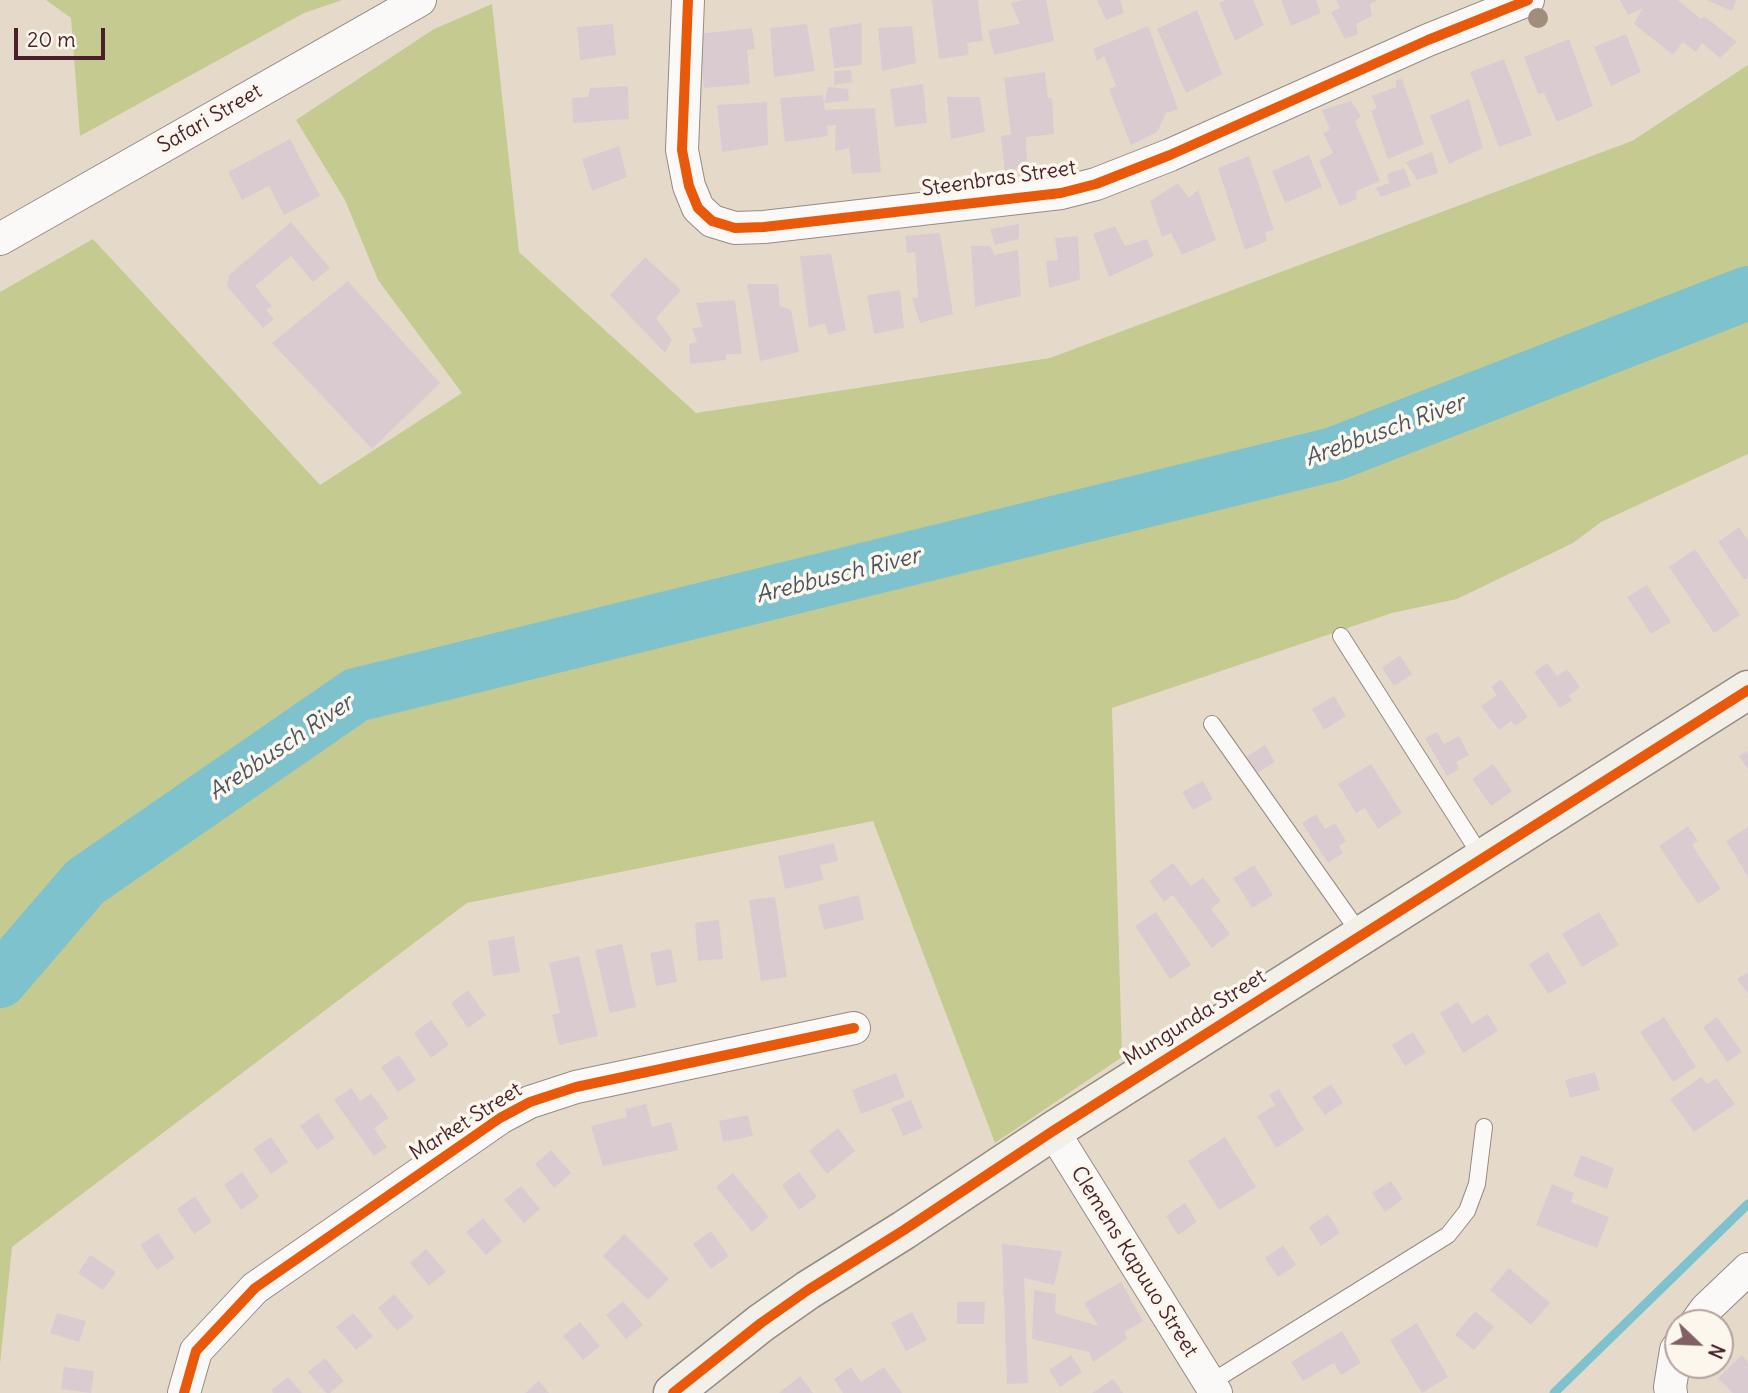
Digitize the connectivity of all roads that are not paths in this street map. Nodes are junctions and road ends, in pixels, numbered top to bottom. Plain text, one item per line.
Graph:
1 (420, 0) edge
2 (688, 0) edge
3 (1528, 0) edge
4 (0, 239) edge
5 (1341, 636) dead end
6 (1748, 690) edge
7 (1213, 724) dead end
8 (1483, 859) junction
9 (1361, 936) junction
10 (854, 1028) dead end
11 (1484, 1127) dead end
12 (1053, 1131) junction
13 (1748, 1269) edge
14 (1706, 1309) edge
15 (1213, 1388) edge
16 (184, 1393) edge
17 (673, 1393) edge

1 - 4 street, Safari Street
2 - 3 street, Steenbras Street
5 - 8 lane
6 - 8 street, Mungunda Street
7 - 9 lane
8 - 9 street, Mungunda Street
9 - 12 street, Mungunda Street
10 - 16 street, Market Street
11 - 15 lane
12 - 15 street, Clemens Kapuuo Street
12 - 17 street, Mungunda Street
13 - 14 street

